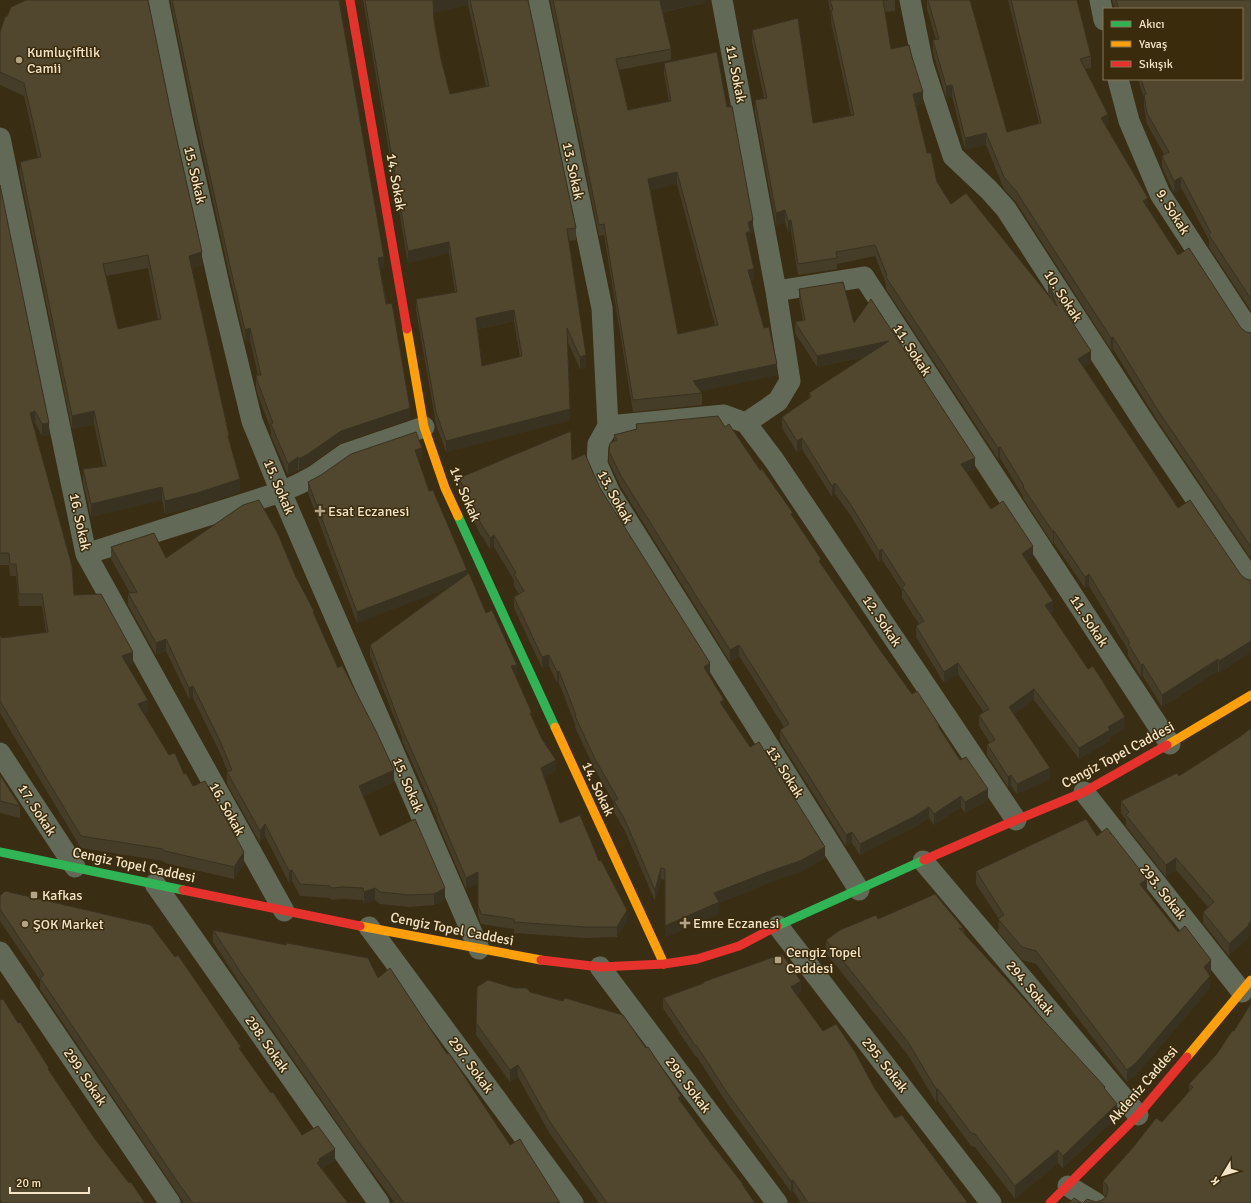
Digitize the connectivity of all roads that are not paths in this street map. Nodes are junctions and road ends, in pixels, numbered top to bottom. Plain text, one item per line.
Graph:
1 (158, 0) edge
2 (350, 0) edge
3 (538, 0) edge
4 (722, 0) edge
5 (910, 0) edge
6 (1100, 0) edge
7 (1103, 15) edge
8 (1118, 80) edge
9 (0, 138) edge
10 (776, 291) junction
11 (1251, 333) edge
12 (746, 423) junction
13 (608, 426) junction
14 (424, 427) junction
15 (281, 492) junction
16 (86, 554) junction
17 (1251, 580) edge
18 (1251, 695) edge
19 (1170, 744) junction
20 (0, 753) edge
21 (1084, 792) junction
22 (1016, 820) junction
23 (0, 852) edge
24 (922, 862) junction
25 (75, 867) junction
26 (155, 884) junction
27 (859, 890) junction
28 (284, 910) junction
29 (778, 926) junction
30 (370, 927) junction
31 (479, 949) junction
32 (0, 952) edge
33 (664, 964) junction
34 (600, 967) junction
35 (1246, 986) edge
36 (1138, 1115) junction
37 (1068, 1186) junction
38 (170, 1203) edge
39 (379, 1203) edge
40 (573, 1203) edge
41 (777, 1203) edge
42 (991, 1203) edge
43 (1050, 1203) edge
44 (1096, 1203) edge

1 - 15 street, 15. Sokak
2 - 14 main road, 14. Sokak
3 - 13 street, 13. Sokak
4 - 10 street, 11. Sokak
5 - 17 street, 10. Sokak
6 - 7 street
8 - 11 street, 9. Sokak
9 - 16 street, 16. Sokak
10 - 12 street
10 - 19 street, 11. Sokak
12 - 13 street
12 - 22 street, 12. Sokak
13 - 27 street, 13. Sokak
14 - 15 street
14 - 33 main road, 14. Sokak
15 - 16 street
15 - 31 street, 15. Sokak
16 - 28 street, 16. Sokak
18 - 19 main road, Cengiz Topel Caddesi
19 - 21 main road, Cengiz Topel Caddesi
20 - 25 street, 17. Sokak
21 - 22 main road, Cengiz Topel Caddesi
21 - 35 street, 293. Sokak
22 - 24 main road, Cengiz Topel Caddesi
23 - 25 main road, Cengiz Topel Caddesi
24 - 27 main road, Cengiz Topel Caddesi
24 - 36 street, 294. Sokak
25 - 26 main road, Cengiz Topel Caddesi
26 - 28 main road, Cengiz Topel Caddesi
26 - 39 street, 298. Sokak
27 - 29 main road, Cengiz Topel Caddesi
28 - 30 main road, Cengiz Topel Caddesi
29 - 33 main road, Cengiz Topel Caddesi
29 - 42 street, 295. Sokak
30 - 31 main road, Cengiz Topel Caddesi
30 - 40 street, 297. Sokak
31 - 34 main road, Cengiz Topel Caddesi
32 - 38 street, 299. Sokak
33 - 34 main road, Cengiz Topel Caddesi
34 - 41 street, 296. Sokak
35 - 36 main road, Akdeniz Caddesi
36 - 37 main road, Akdeniz Caddesi
37 - 43 main road, Akdeniz Caddesi
37 - 44 street

